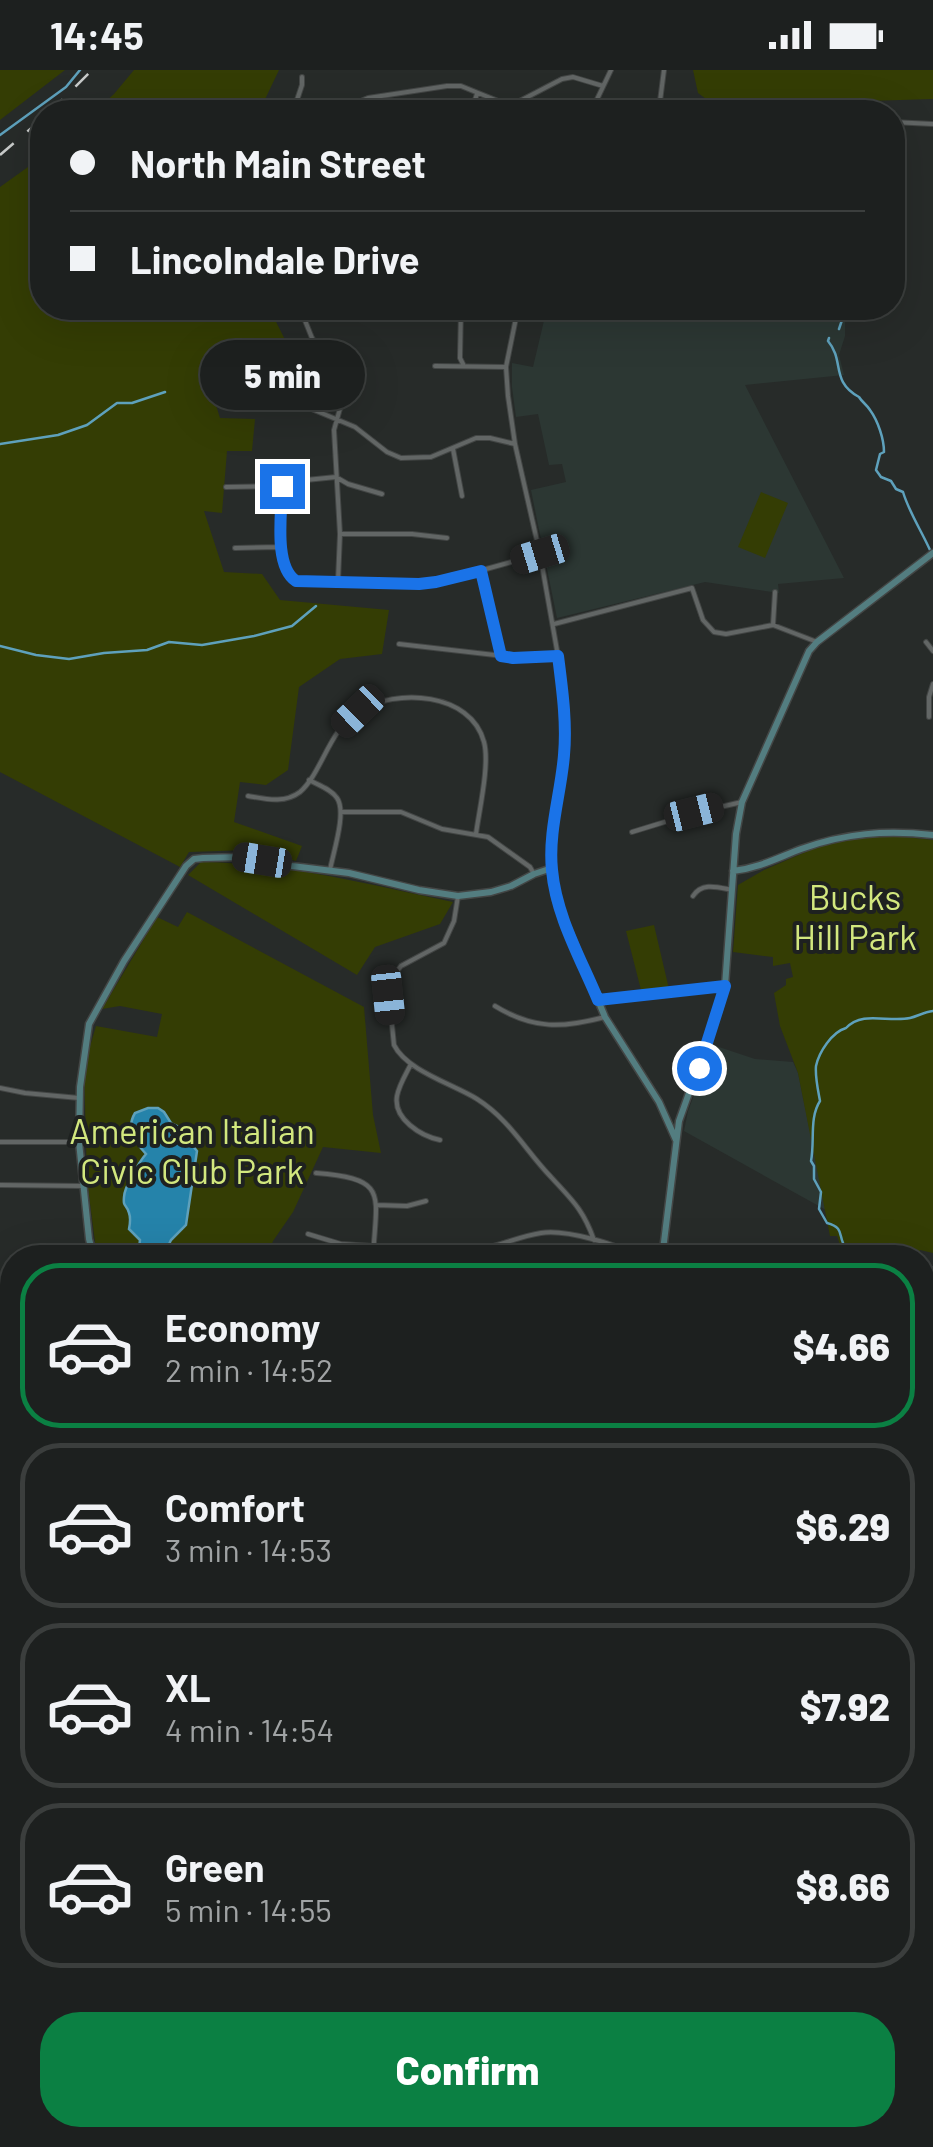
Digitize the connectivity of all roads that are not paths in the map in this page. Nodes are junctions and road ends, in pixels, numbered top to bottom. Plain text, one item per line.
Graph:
1 (612, 70) edge
2 (664, 70) edge
3 (302, 77) dead end
4 (603, 86) junction
5 (477, 94) junction
6 (298, 100) edge
7 (363, 100) edge
8 (475, 100) edge
9 (495, 100) edge
10 (520, 100) edge
11 (597, 100) edge
12 (660, 100) edge
13 (905, 123) edge
14 (933, 124) edge
15 (305, 320) edge
16 (461, 320) edge
17 (516, 320) edge
18 (435, 366) dead end
19 (467, 367) junction
20 (506, 368) junction
21 (240, 382) dead end
22 (336, 420) junction
23 (516, 444) junction
24 (453, 448) junction
25 (336, 477) junction
26 (282, 486) junction
27 (226, 487) dead end
28 (382, 494) dead end
29 (462, 496) dead end
30 (340, 534) junction
31 (447, 538) dead end
32 (281, 547) junction
33 (236, 548) dead end
34 (933, 553) edge
35 (540, 554) junction
36 (481, 571) junction
37 (338, 581) junction
38 (776, 592) dead end
39 (552, 624) junction
40 (773, 625) junction
41 (817, 642) junction
42 (926, 642) dead end
43 (399, 644) dead end
44 (933, 651) edge
45 (501, 656) junction
46 (558, 656) junction
47 (933, 684) edge
48 (929, 718) dead end
49 (310, 780) junction
50 (248, 796) dead end
51 (742, 802) junction
52 (341, 812) junction
53 (632, 832) dead end
54 (476, 834) junction
55 (933, 835) edge
56 (552, 868) junction
57 (330, 870) junction
58 (734, 871) junction
59 (534, 874) junction
60 (732, 890) junction
61 (458, 896) junction
62 (693, 896) dead end
63 (725, 986) junction
64 (598, 1000) junction
65 (495, 1006) dead end
66 (606, 1017) junction
67 (411, 1064) junction
68 (0, 1088) edge
69 (79, 1098) junction
70 (440, 1140) dead end
71 (676, 1140) junction
72 (0, 1142) edge
73 (79, 1142) junction
74 (316, 1174) dead end
75 (0, 1185) edge
76 (83, 1186) junction
77 (426, 1202) dead end
78 (376, 1205) junction
79 (308, 1234) dead end
80 (594, 1240) junction
81 (92, 1245) edge
82 (374, 1245) joint
83 (499, 1245) edge
84 (616, 1245) edge
85 (664, 1245) edge

1 - 4 street
2 - 12 street
3 - 6 street
4 - 10 street
4 - 11 street
5 - 7 street
5 - 8 street
5 - 9 street
13 - 14 street
15 - 22 street
16 - 19 street
17 - 20 street
18 - 19 street
19 - 20 street
20 - 23 street
21 - 22 street
22 - 24 street
22 - 25 street
23 - 24 street
23 - 35 street
24 - 29 street
25 - 26 street
25 - 28 street
25 - 30 street
26 - 27 street
26 - 32 street
30 - 31 street
30 - 37 street
32 - 33 street
32 - 37 street
34 - 41 street
35 - 36 street
35 - 39 street
36 - 37 street
36 - 45 street
38 - 40 street
39 - 40 street
39 - 46 street
40 - 41 street
41 - 51 street
42 - 44 street
43 - 45 street
45 - 46 street
46 - 56 street
47 - 48 street
49 - 50 street
49 - 52 street
49 - 54 street
51 - 53 street
51 - 58 street
52 - 54 street
52 - 57 street
54 - 59 street
55 - 58 street
56 - 59 street
56 - 64 street
57 - 61 street
57 - 69 street
58 - 60 street
59 - 61 street
60 - 62 street
60 - 63 street
61 - 67 street
63 - 64 street
63 - 71 street
64 - 66 street
65 - 66 street
66 - 71 street
67 - 70 street
67 - 80 street
68 - 69 street
69 - 73 street
71 - 85 street
72 - 73 street
73 - 76 street
74 - 78 street
75 - 76 street
76 - 81 street
77 - 78 street
78 - 82 street
79 - 82 street
80 - 83 street
80 - 84 street

